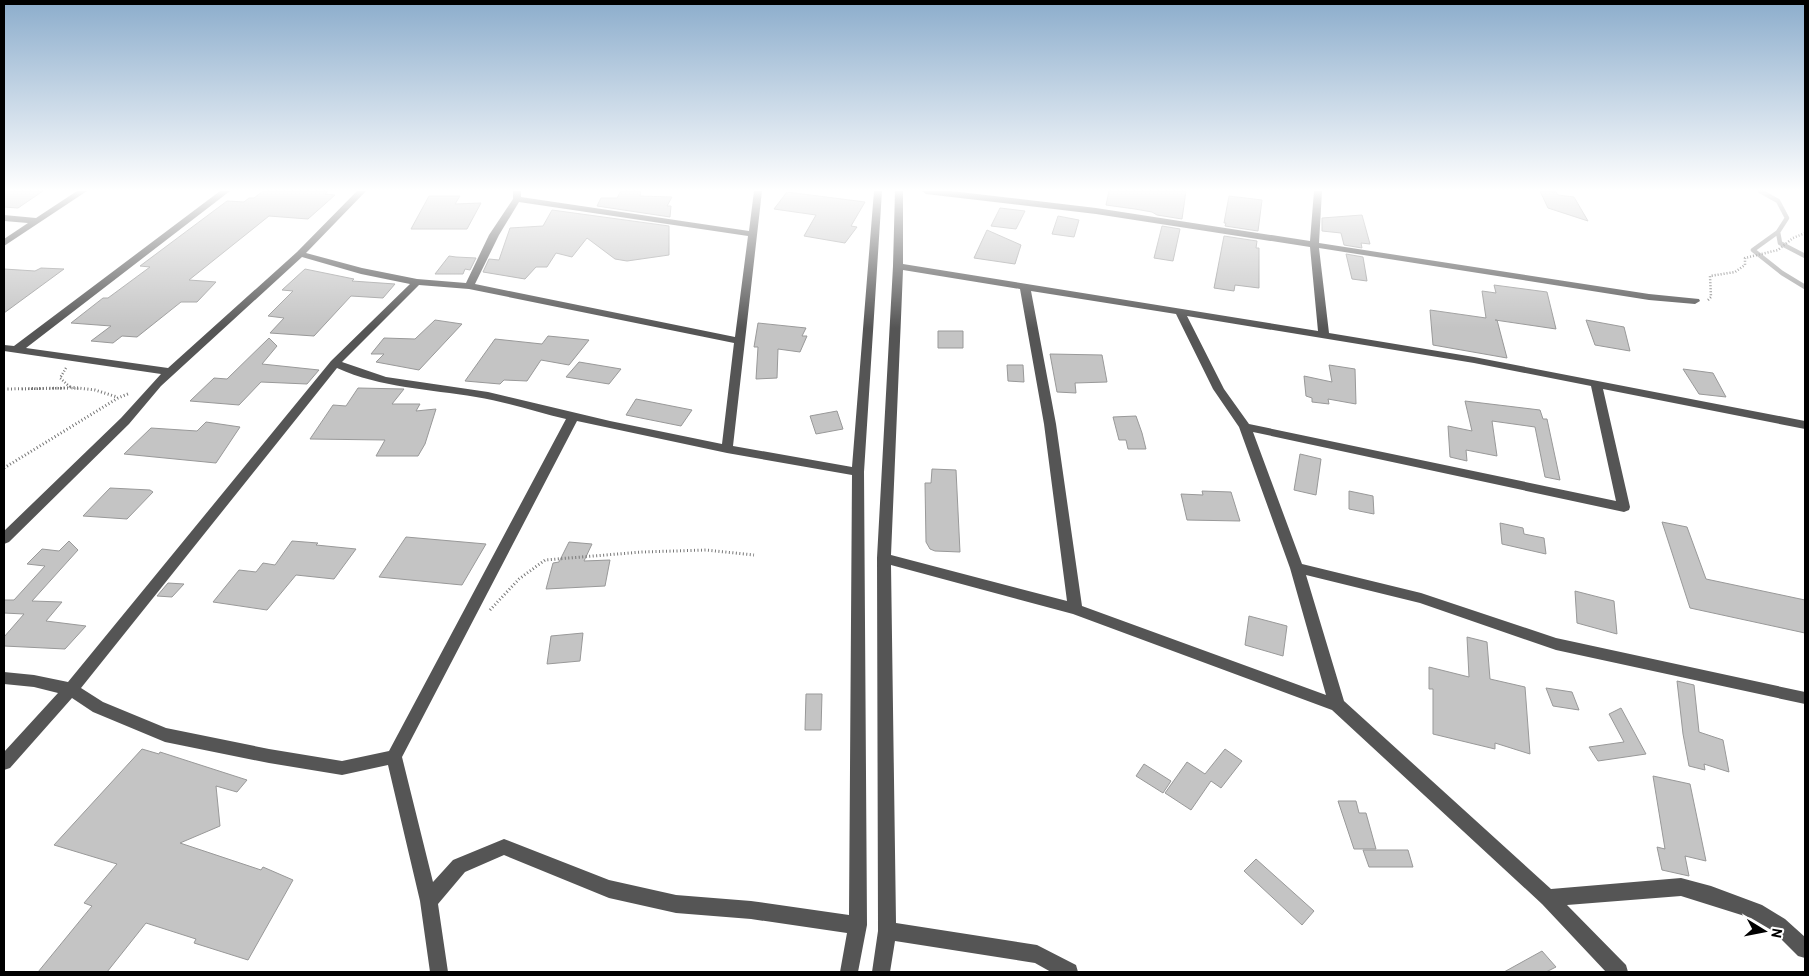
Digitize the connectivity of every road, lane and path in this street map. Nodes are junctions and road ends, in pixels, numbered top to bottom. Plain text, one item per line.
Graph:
1 (166, 237) edge
2 (317, 237) edge
3 (493, 237) edge
4 (753, 237) edge
5 (875, 237) edge
6 (898, 237) edge
7 (1260, 237) edge
8 (1315, 237) edge
9 (1793, 237) edge
10 (1314, 245) junction
11 (300, 254) junction
12 (898, 266) junction
13 (416, 282) junction
14 (469, 286) junction
15 (1025, 287) junction
16 (1694, 301) joint
17 (1180, 313) junction
18 (1324, 337) junction
19 (740, 341) junction
20 (4, 348) edge
21 (16, 350) junction
22 (74, 359) junction
23 (336, 363) junction
24 (171, 372) junction
25 (1596, 383) junction
26 (157, 384) junction
27 (71, 388) junction
28 (4, 389) edge
29 (118, 398) junction
30 (573, 417) junction
31 (1805, 425) edge
32 (1245, 427) junction
33 (727, 449) junction
34 (4, 468) edge
35 (858, 472) junction
36 (4, 539) edge
37 (754, 555) dead end
38 (884, 558) junction
39 (1297, 568) junction
40 (1075, 609) junction
41 (487, 613) dead end
42 (4, 678) edge
43 (71, 688) junction
44 (1805, 698) edge
45 (1337, 704) junction
46 (394, 757) junction
47 (4, 763) edge
48 (1548, 898) junction
49 (429, 901) junction
50 (858, 925) junction
51 (887, 932) junction
52 (1805, 949) edge
53 (439, 972) edge
54 (849, 972) edge
55 (881, 972) edge
56 (1069, 972) edge
57 (1619, 972) edge

1 - 21 street
2 - 11 street
3 - 14 street
4 - 19 street
5 - 35 street
6 - 12 street
7 - 10 street
8 - 10 street
9 - 16 path
10 - 16 street
10 - 18 street
11 - 13 street
11 - 24 street
12 - 15 street
12 - 38 street
13 - 14 street
13 - 23 street
14 - 19 street
15 - 17 street
15 - 40 street
17 - 18 street
17 - 32 street
18 - 25 street
19 - 33 street
20 - 21 street
21 - 22 street
22 - 24 street
22 - 27 path
23 - 30 street
23 - 43 street
24 - 26 street
25 - 31 street
25 - 32 street
26 - 29 path
26 - 36 street
27 - 28 path
27 - 29 path
29 - 34 path
30 - 33 street
30 - 46 street
32 - 39 street
33 - 35 street
35 - 50 street
37 - 41 path
38 - 40 street
38 - 51 street
39 - 44 street
39 - 45 street
40 - 45 street
42 - 43 street
43 - 46 street
43 - 47 street
45 - 48 street
46 - 49 street
48 - 52 street
48 - 57 street
49 - 50 street
49 - 53 street
50 - 54 street
51 - 55 street
51 - 56 street

